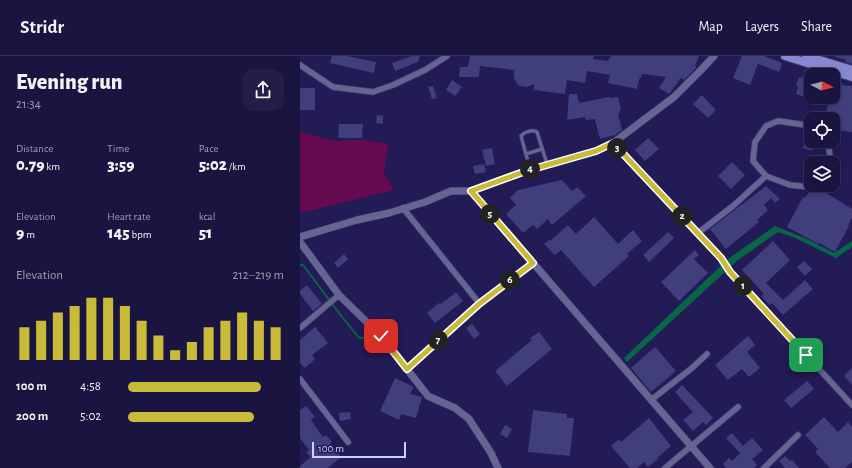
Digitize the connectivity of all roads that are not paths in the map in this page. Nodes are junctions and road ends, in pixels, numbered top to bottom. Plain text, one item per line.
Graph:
1 (447, 56) edge
2 (714, 56) edge
3 (785, 56) edge
4 (806, 56) edge
5 (300, 64) edge
6 (846, 71) edge
7 (852, 77) edge
8 (804, 125) edge
9 (613, 143) junction
10 (542, 150) junction
11 (526, 154) junction
12 (547, 165) junction
13 (530, 169) junction
14 (766, 176) junction
15 (804, 186) edge
16 (471, 191) junction
17 (403, 208) junction
18 (698, 233) junction
19 (300, 237) edge
20 (300, 242) edge
21 (533, 263) junction
22 (339, 295) junction
23 (479, 304) junction
24 (300, 328) edge
25 (707, 354) dead end
26 (407, 369) junction
27 (300, 379) edge
28 (652, 400) junction
29 (852, 405) edge
30 (738, 407) dead end
31 (798, 435) dead end
32 (348, 442) dead end
33 (690, 445) junction
34 (498, 468) edge
35 (665, 468) edge
36 (710, 468) edge
37 (764, 468) edge

1 - 5 street
2 - 9 street
3 - 6 main road
4 - 6 main road
6 - 7 main road
8 - 14 street
9 - 12 street
9 - 18 street
10 - 11 lane
10 - 11 lane
10 - 12 lane
11 - 13 lane
12 - 13 street
13 - 16 street
14 - 15 street
14 - 18 street
16 - 17 street
16 - 21 street
17 - 19 street
17 - 23 street
18 - 29 street
20 - 22 street
21 - 23 street
21 - 28 street
22 - 24 street
22 - 26 street
23 - 26 street
25 - 28 street
26 - 34 street
27 - 32 street
28 - 33 street
30 - 33 street
31 - 37 street
33 - 35 street
33 - 36 street

